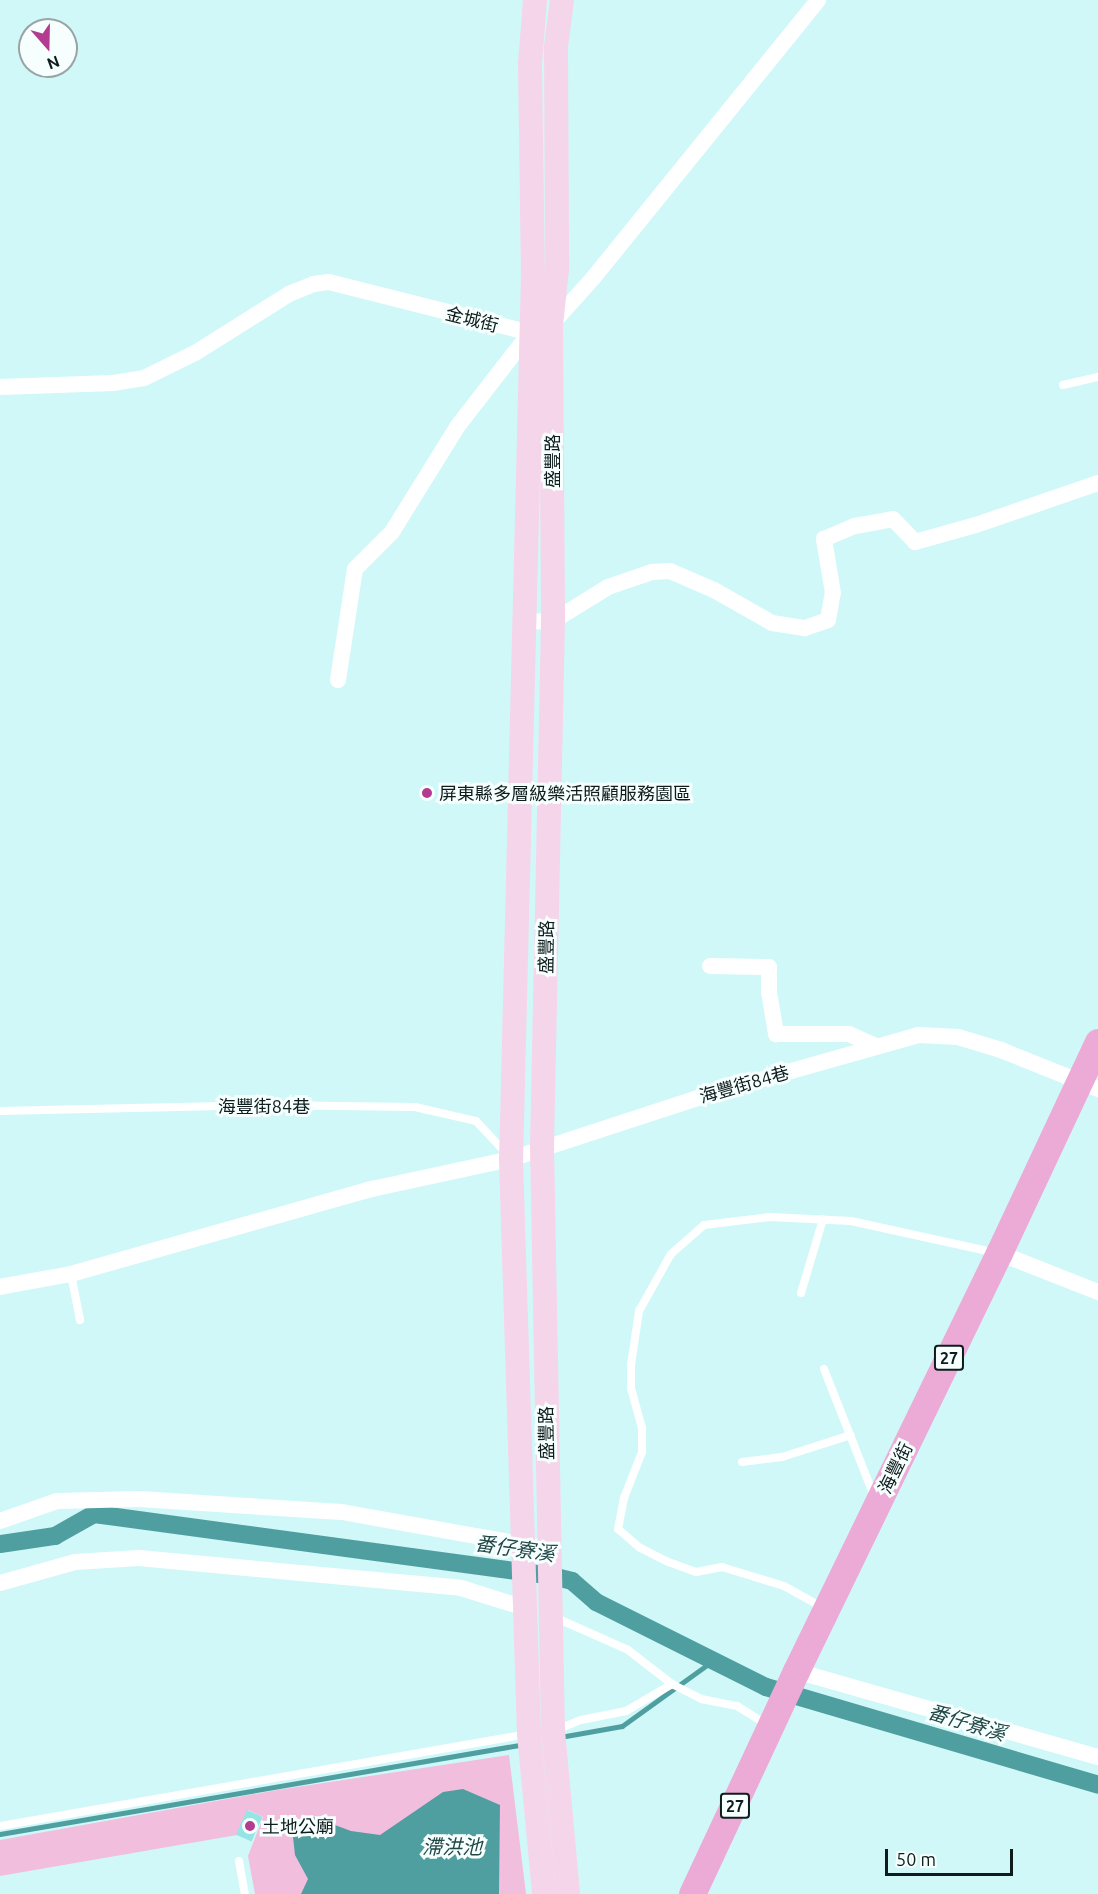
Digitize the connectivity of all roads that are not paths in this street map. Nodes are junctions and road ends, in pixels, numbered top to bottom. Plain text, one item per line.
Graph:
1 (535, 0) edge
2 (562, 0) edge
3 (818, 0) edge
4 (540, 329) junction
5 (1098, 377) edge
6 (1063, 385) dead end
7 (0, 387) edge
8 (1098, 483) edge
9 (553, 621) junction
10 (522, 622) junction
11 (338, 680) dead end
12 (710, 966) dead end
13 (1098, 1042) edge
14 (876, 1046) junction
15 (1088, 1085) edge
16 (0, 1111) edge
17 (542, 1147) junction
18 (511, 1159) junction
19 (823, 1219) junction
20 (999, 1253) junction
21 (71, 1274) junction
22 (0, 1287) edge
23 (1098, 1292) edge
24 (801, 1293) dead end
25 (80, 1320) dead end
26 (824, 1370) dead end
27 (851, 1435) junction
28 (742, 1462) dead end
29 (878, 1505) junction
30 (0, 1521) edge
31 (524, 1544) junction
32 (548, 1549) junction
33 (0, 1583) edge
34 (825, 1609) junction
35 (537, 1611) junction
36 (796, 1671) junction
37 (672, 1684) junction
38 (773, 1721) junction
39 (541, 1732) junction
40 (1098, 1758) edge
41 (0, 1826) edge
42 (239, 1861) dead end
43 (245, 1894) edge
44 (544, 1894) edge
45 (568, 1894) edge
46 (692, 1894) edge

1 - 4 street, 盛豐路
2 - 4 street, 盛豐路
3 - 4 street
4 - 7 street, 金城街
4 - 9 street, 盛豐路
4 - 10 street, 盛豐路
4 - 11 street
5 - 6 lane
8 - 9 street
9 - 10 street
9 - 17 street, 盛豐路
10 - 18 street, 盛豐路
12 - 14 street
13 - 15 main road, 海豐街 / 27
14 - 15 street, 海豐街84巷
14 - 17 street, 海豐街84巷
15 - 20 main road, 海豐街 / 27
16 - 18 lane, 海豐街84巷
17 - 18 street, 海豐街84巷
17 - 32 street, 盛豐路
18 - 21 street, 海豐街84巷
18 - 31 street, 盛豐路
19 - 20 lane
19 - 24 lane
19 - 34 lane
20 - 23 street
20 - 29 main road, 海豐街 / 27
21 - 22 street, 海豐街84巷
21 - 25 lane
26 - 27 lane
27 - 28 lane
27 - 29 lane
29 - 34 main road, 海豐街 / 27
30 - 31 street
31 - 32 street
31 - 35 street, 盛豐路
32 - 35 street, 盛豐路
33 - 35 street
34 - 36 main road, 海豐街 / 27
35 - 37 lane
35 - 39 street, 盛豐路
36 - 38 main road, 海豐街 / 27
36 - 40 street
37 - 38 lane
37 - 39 lane
38 - 46 main road, 海豐街 / 27
39 - 41 lane
39 - 44 street, 盛豐路
39 - 45 street, 盛豐路
42 - 43 lane

